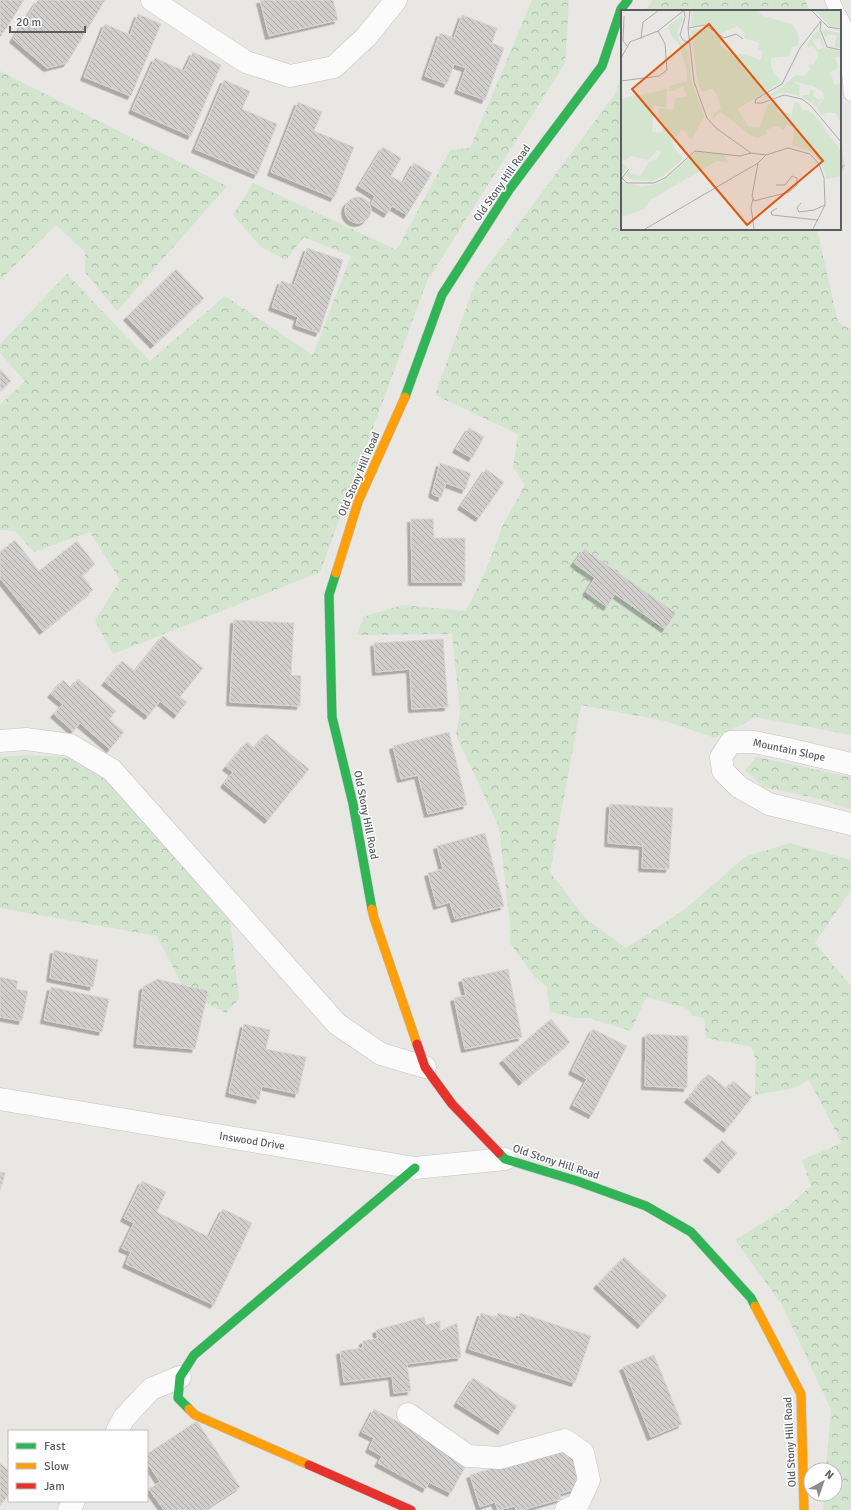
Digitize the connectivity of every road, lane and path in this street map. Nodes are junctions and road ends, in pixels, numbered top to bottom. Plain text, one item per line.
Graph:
1 (152, 0) edge
2 (396, 0) edge
3 (832, 0) edge
4 (621, 3) edge
5 (837, 10) edge
6 (841, 18) edge
7 (851, 94) edge
8 (0, 741) edge
9 (851, 764) edge
10 (851, 824) edge
11 (425, 1067) junction
12 (0, 1099) edge
13 (505, 1159) junction
14 (415, 1168) junction
15 (180, 1377) junction
16 (408, 1414) dead end
17 (118, 1430) edge
18 (411, 1510) edge
19 (566, 1510) edge
20 (804, 1510) edge

1 - 2 street
3 - 5 lane
4 - 11 street, Old Stony Hill Road
6 - 7 lane
8 - 11 street
9 - 10 street, Mountain Slope
11 - 13 street, Old Stony Hill Road
12 - 14 street, Inswood Drive
13 - 14 street, Inswood Drive
13 - 20 street, Old Stony Hill Road
14 - 15 street
15 - 17 street
15 - 18 street
16 - 19 street

